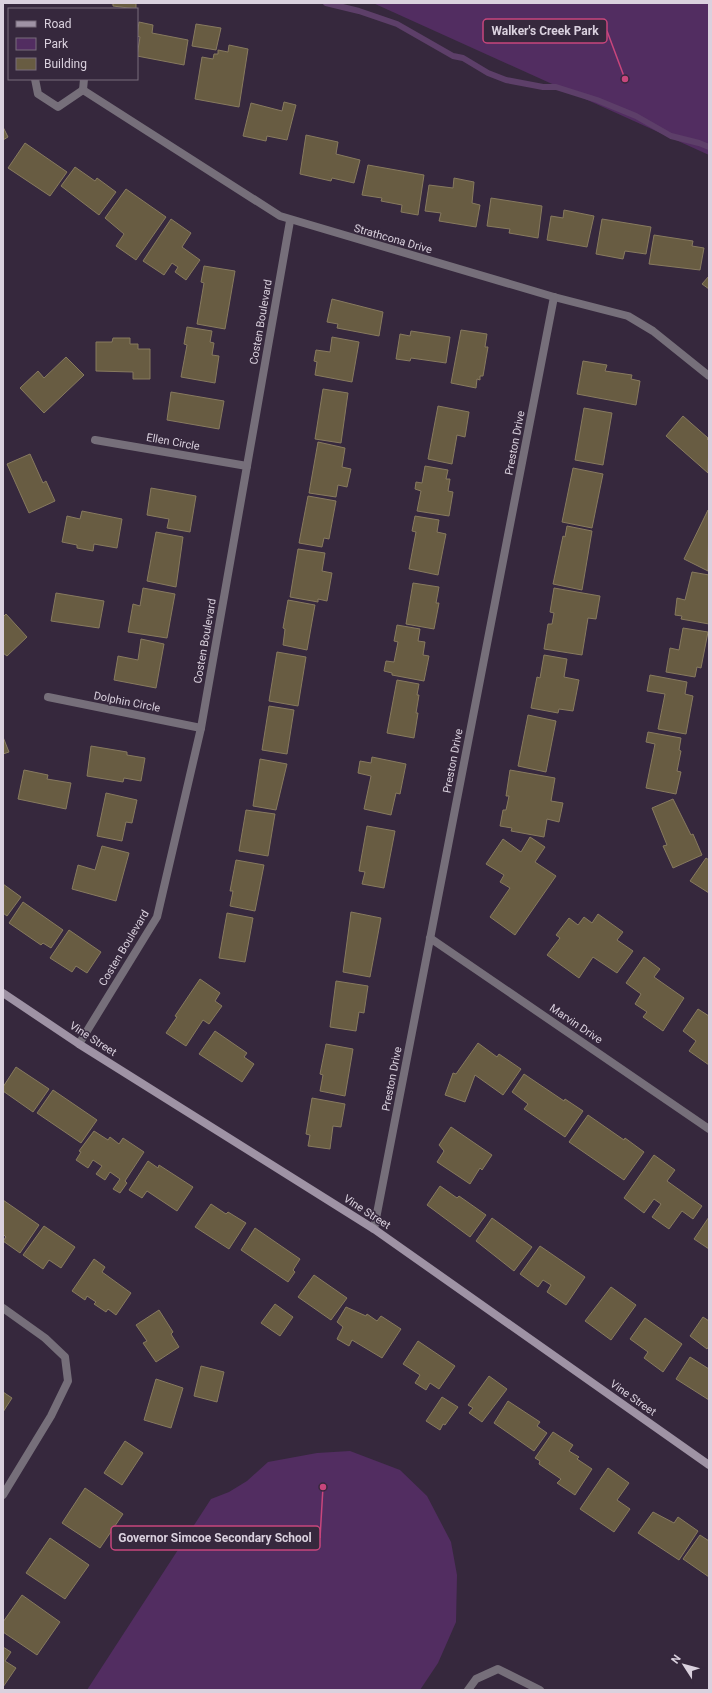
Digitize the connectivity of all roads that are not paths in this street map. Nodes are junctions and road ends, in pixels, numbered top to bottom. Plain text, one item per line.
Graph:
1 (35, 80) edge
2 (84, 80) edge
3 (83, 90) junction
4 (290, 221) junction
5 (554, 297) junction
6 (709, 376) edge
7 (95, 440) dead end
8 (247, 466) junction
9 (48, 697) dead end
10 (201, 728) junction
11 (430, 938) junction
12 (3, 993) edge
13 (79, 1044) junction
14 (709, 1129) edge
15 (374, 1229) junction
16 (3, 1308) edge
17 (709, 1465) edge
18 (3, 1495) edge
19 (468, 1690) edge
20 (540, 1690) edge

1 - 3 street
2 - 3 street
3 - 4 street, Strathcona Drive
4 - 5 street, Strathcona Drive
4 - 8 street, Costen Boulevard
5 - 6 street, Strathcona Drive
5 - 11 street, Preston Drive
7 - 8 street, Ellen Circle
8 - 10 street, Costen Boulevard
9 - 10 street, Dolphin Circle
10 - 13 street, Costen Boulevard
11 - 14 street, Marvin Drive
11 - 15 street, Preston Drive
12 - 13 street, Vine Street
13 - 15 street, Vine Street
15 - 17 street, Vine Street
16 - 18 street
19 - 20 street

